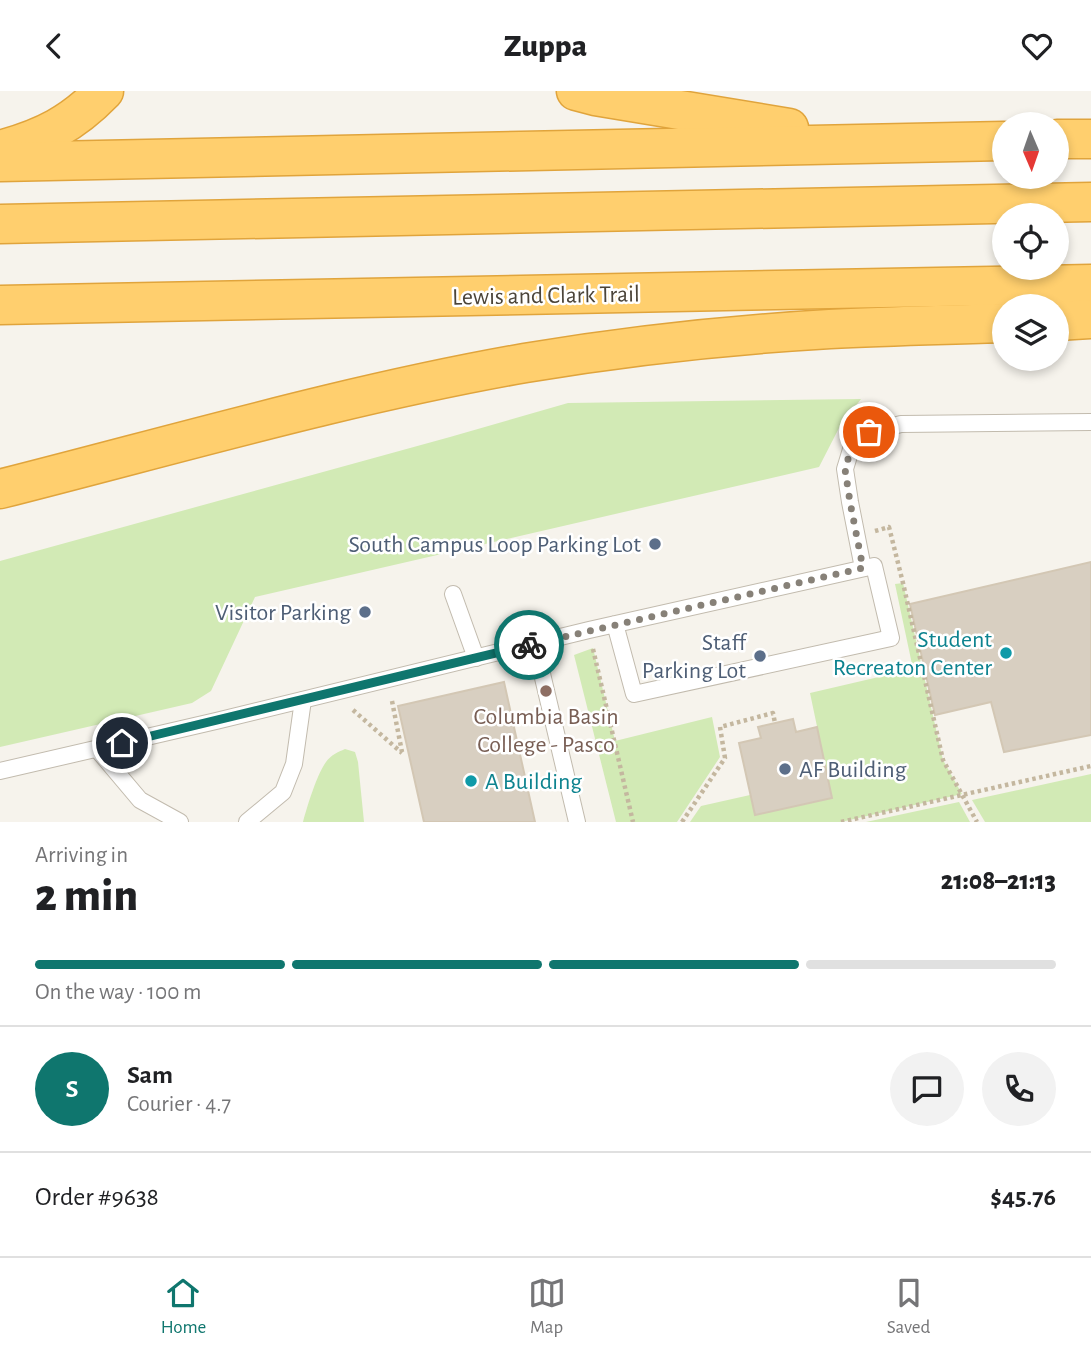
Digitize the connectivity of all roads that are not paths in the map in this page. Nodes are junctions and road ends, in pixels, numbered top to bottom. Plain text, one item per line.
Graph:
1 (104, 91) edge
2 (576, 91) edge
3 (992, 139) edge
4 (1069, 139) edge
5 (1091, 139) edge
6 (992, 140) edge
7 (0, 150) edge
8 (0, 162) edge
9 (1091, 202) edge
10 (0, 224) edge
11 (1091, 284) edge
12 (0, 305) edge
13 (1091, 319) edge
14 (1069, 320) edge
15 (992, 323) edge
16 (1091, 422) edge
17 (0, 489) edge
18 (863, 568) junction
19 (453, 594) dead end
20 (615, 624) junction
21 (535, 644) junction
22 (476, 658) junction
23 (303, 700) junction
24 (97, 749) junction
25 (0, 771) edge
26 (180, 822) edge
27 (247, 822) edge
28 (577, 822) edge

1 - 7 highway
2 - 3 highway
4 - 5 highway
6 - 8 highway
9 - 10 highway
11 - 12 highway, Lewis and Clark Trail
13 - 14 highway
15 - 17 highway
16 - 18 lane
18 - 20 lane
18 - 20 lane
19 - 22 lane
20 - 21 lane
21 - 22 lane
21 - 28 lane
22 - 23 lane
23 - 24 lane
23 - 27 lane
24 - 25 lane
24 - 26 lane

